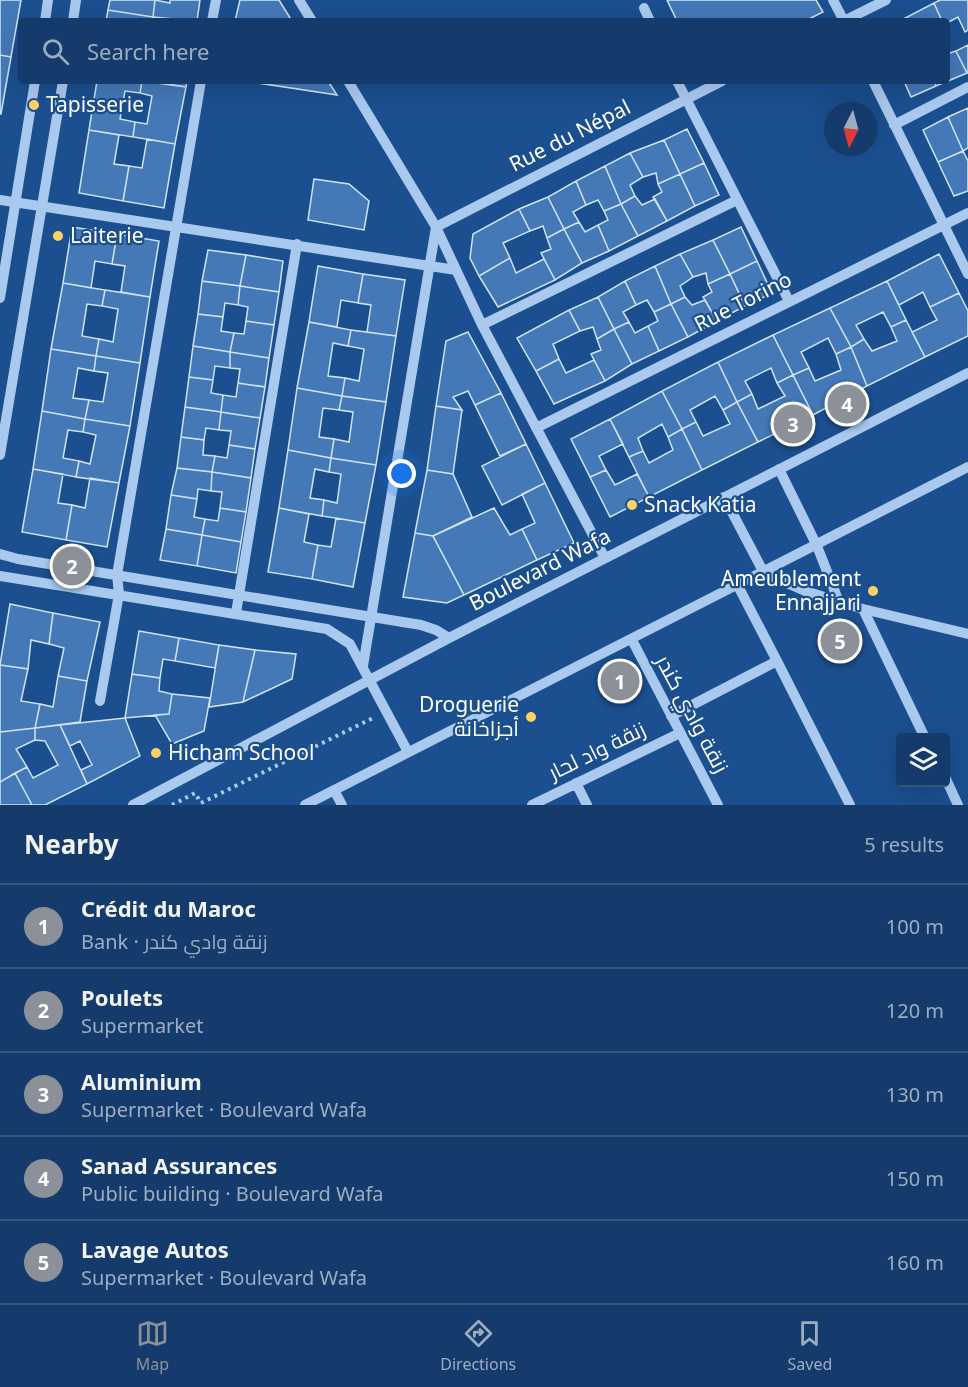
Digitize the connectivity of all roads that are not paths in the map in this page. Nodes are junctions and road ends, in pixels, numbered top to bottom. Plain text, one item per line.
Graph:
1 (48, 0) edge
2 (76, 0) edge
3 (216, 0) edge
4 (299, 0) edge
5 (833, 0) edge
6 (886, 0) edge
7 (644, 8) dead end
8 (45, 18) edge
9 (73, 18) edge
10 (213, 18) edge
11 (310, 18) edge
12 (649, 18) edge
13 (842, 18) edge
14 (850, 18) edge
15 (35, 84) edge
16 (62, 84) edge
17 (200, 84) edge
18 (350, 84) edge
19 (678, 84) edge
20 (716, 84) edge
21 (874, 84) edge
22 (968, 87) edge
23 (685, 99) junction
24 (894, 125) junction
25 (0, 200) edge
26 (736, 201) junction
27 (15, 202) junction
28 (42, 206) junction
29 (968, 213) edge
30 (175, 225) junction
31 (943, 226) junction
32 (436, 227) junction
33 (297, 244) junction
34 (430, 265) junction
35 (456, 270) junction
36 (968, 274) edge
37 (0, 298) edge
38 (789, 301) junction
39 (482, 325) junction
40 (968, 373) edge
41 (536, 428) junction
42 (0, 454) edge
43 (968, 467) edge
44 (779, 469) junction
45 (724, 497) junction
46 (817, 546) junction
47 (0, 554) edge
48 (605, 558) junction
49 (764, 573) junction
50 (117, 575) junction
51 (0, 576) edge
52 (738, 586) junction
53 (119, 594) junction
54 (239, 595) junction
55 (839, 602) junction
56 (863, 609) junction
57 (236, 614) junction
58 (370, 616) junction
59 (968, 633) edge
60 (449, 639) junction
61 (632, 640) junction
62 (777, 661) junction
63 (363, 666) junction
64 (370, 681) junction
65 (100, 700) dead end
66 (671, 716) junction
67 (680, 733) junction
68 (923, 733) edge
69 (408, 752) junction
70 (576, 783) junction
71 (949, 787) edge
72 (334, 790) junction
73 (133, 805) edge
74 (305, 805) edge
75 (342, 805) edge
76 (532, 805) edge
77 (587, 805) edge
78 (718, 805) edge
79 (850, 805) edge
80 (958, 805) edge

1 - 8 street
2 - 9 street
3 - 10 street
4 - 11 street
5 - 13 street
6 - 14 street
7 - 12 street
15 - 27 street
16 - 28 street
17 - 30 street
18 - 32 street
19 - 23 street
20 - 23 street, Rue du Népal
21 - 24 street
22 - 24 street
23 - 26 street
23 - 32 street, Rue du Népal
24 - 31 street
25 - 27 street
26 - 38 street
26 - 39 street
27 - 28 street
27 - 37 street
28 - 30 street
28 - 42 street
29 - 31 street, Rue Torino
30 - 33 street
30 - 50 street
31 - 36 street
31 - 38 street, Rue Torino
32 - 34 street
32 - 35 street
33 - 34 street
33 - 54 street
34 - 35 street
34 - 58 street
35 - 39 street
38 - 41 street, Rue Torino
39 - 41 street
40 - 44 street, Boulevard Wafa
41 - 48 street
43 - 46 street
44 - 45 street, Boulevard Wafa
44 - 46 street
45 - 48 street, Boulevard Wafa
45 - 49 street
46 - 49 street
46 - 55 street
47 - 50 street
48 - 60 street, Boulevard Wafa
49 - 52 street
49 - 55 street
50 - 53 street
50 - 54 street
51 - 53 street
52 - 61 street
52 - 62 street
53 - 57 street
53 - 65 street
54 - 57 street
54 - 58 street
55 - 56 street
56 - 59 street
56 - 68 street
57 - 63 street
58 - 60 street
58 - 63 street
60 - 64 street, Boulevard Wafa
61 - 66 street, زنقة وادي كندر
61 - 69 street
62 - 66 street
62 - 79 street
63 - 64 street
64 - 69 street
64 - 73 street, Boulevard Wafa
66 - 67 street, زنقة وادي كندر
67 - 70 street, زنقة واد لحار
67 - 78 street, زنقة وادي كندر
69 - 72 street
70 - 76 street, زنقة واد لحار
70 - 77 street
71 - 80 street
72 - 74 street
72 - 75 street

